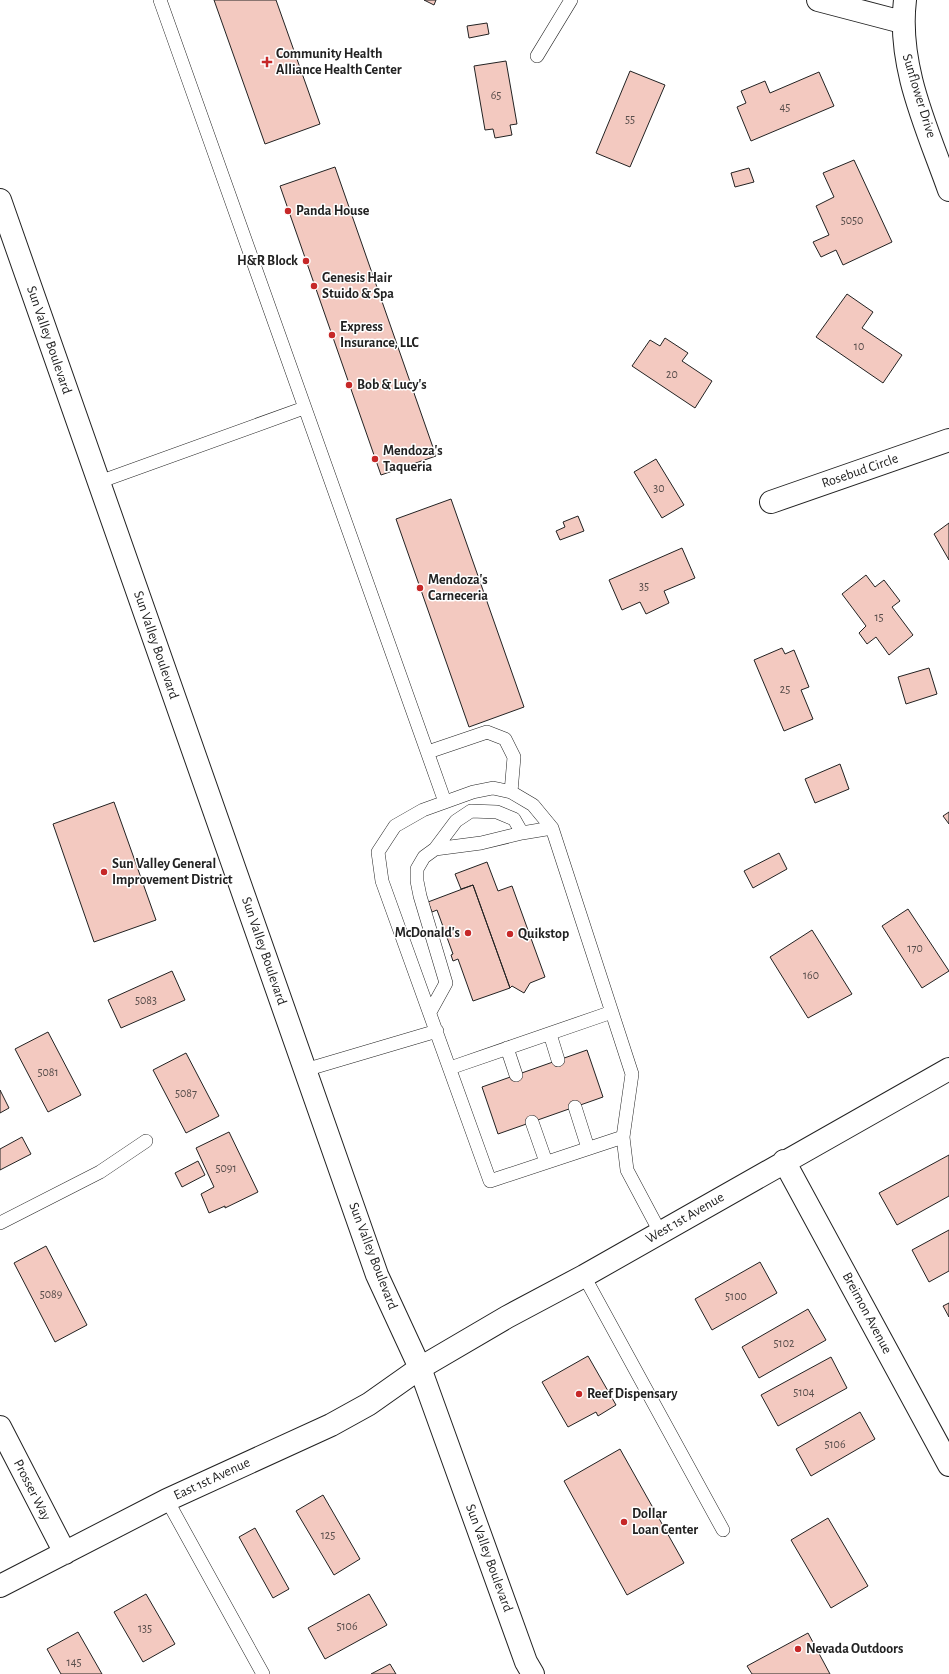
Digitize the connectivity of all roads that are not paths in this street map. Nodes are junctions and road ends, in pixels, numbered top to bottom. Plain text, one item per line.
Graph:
1 (160, 0) edge
2 (571, 0) edge
3 (818, 0) edge
4 (905, 0) edge
5 (902, 22) junction
6 (537, 56) dead end
7 (949, 190) edge
8 (0, 200) edge
9 (4, 225) edge
10 (304, 408) junction
11 (949, 440) edge
12 (99, 482) junction
13 (771, 502) dead end
14 (428, 752) junction
15 (511, 792) junction
16 (445, 802) junction
17 (552, 828) junction
18 (522, 833) junction
19 (435, 849) junction
20 (430, 1012) junction
21 (612, 1012) junction
22 (437, 1031) junction
23 (550, 1034) junction
24 (507, 1048) junction
25 (558, 1060) dead end
26 (450, 1068) junction
27 (949, 1069) edge
28 (305, 1070) junction
29 (516, 1075) dead end
30 (575, 1107) dead end
31 (532, 1122) dead end
32 (623, 1137) junction
33 (146, 1141) dead end
34 (588, 1148) junction
35 (784, 1161) junction
36 (546, 1162) junction
37 (0, 1223) edge
38 (660, 1232) junction
39 (584, 1276) junction
40 (420, 1368) junction
41 (0, 1427) edge
42 (949, 1465) edge
43 (167, 1500) junction
44 (723, 1530) dead end
45 (65, 1553) junction
46 (0, 1586) edge
47 (263, 1674) edge
48 (533, 1674) edge

1 - 10 lane
2 - 6 lane
3 - 5 street
4 - 5 street, Sunflower Drive
5 - 7 street, Sunflower Drive
8 - 9 street, Sun Valley Boulevard
9 - 12 street, Sun Valley Boulevard
10 - 12 lane
10 - 14 lane
11 - 13 street, Rosebud Circle
12 - 28 street, Sun Valley Boulevard
14 - 15 lane
14 - 16 lane
15 - 16 lane
15 - 17 lane
16 - 20 lane
17 - 18 lane
17 - 21 lane
18 - 19 lane
18 - 19 lane
19 - 20 lane
20 - 22 lane
21 - 23 lane
21 - 32 lane
22 - 26 lane
22 - 28 lane
23 - 24 lane
23 - 25 lane
24 - 26 lane
24 - 29 lane
26 - 36 lane
27 - 35 street, West 1st Avenue
28 - 40 street, Sun Valley Boulevard
30 - 34 lane
31 - 36 lane
32 - 34 lane
32 - 38 lane
33 - 37 lane
34 - 36 lane
35 - 38 street, West 1st Avenue
35 - 42 street, Breimon Avenue
38 - 39 street, West 1st Avenue
39 - 40 street, West 1st Avenue
39 - 44 lane
40 - 43 street, East 1st Avenue
40 - 48 street, Sun Valley Boulevard
41 - 45 street, Prosser Way
43 - 45 street, East 1st Avenue
43 - 47 lane
45 - 46 street, East 1st Avenue

